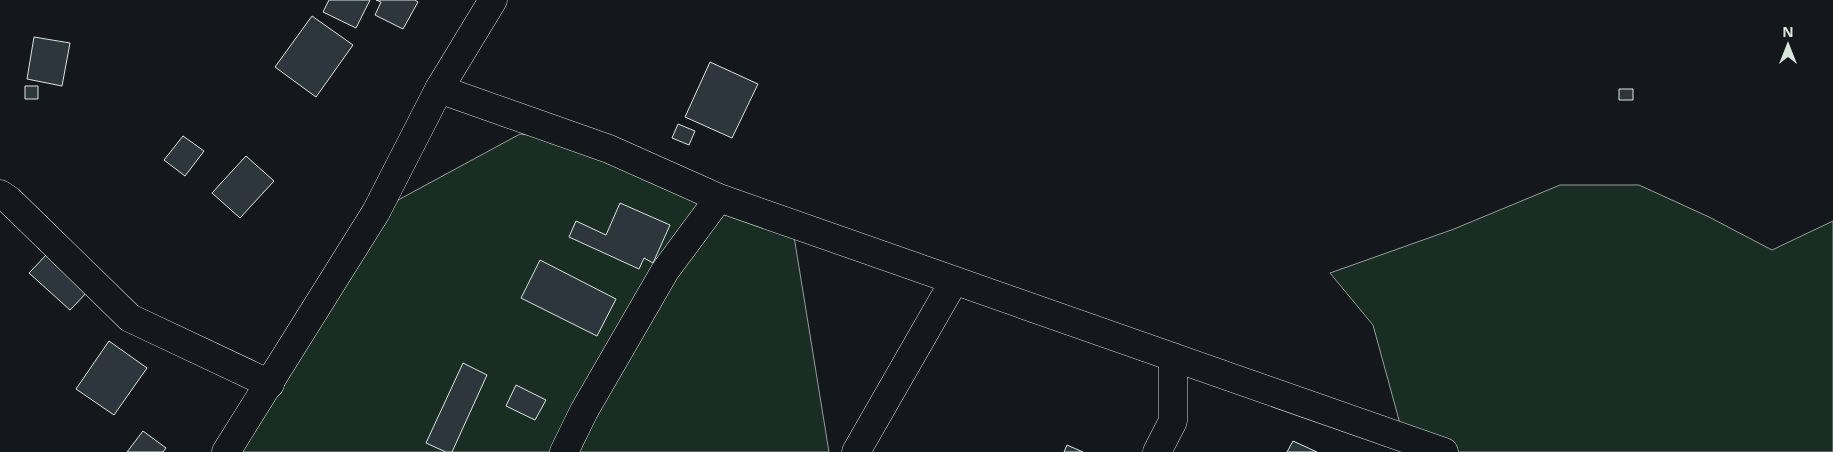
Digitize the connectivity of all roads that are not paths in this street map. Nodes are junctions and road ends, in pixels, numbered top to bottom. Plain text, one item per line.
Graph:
1 (493, 0) edge
2 (439, 90) junction
3 (0, 194) edge
4 (719, 198) junction
5 (954, 281) junction
6 (1173, 357) junction
7 (270, 384) junction
8 (226, 452) edge
9 (564, 452) edge
10 (856, 452) edge
11 (1157, 452) edge
12 (1444, 452) edge

1 - 2 street
2 - 4 street
2 - 7 street
3 - 7 street
4 - 5 street
4 - 9 street
5 - 6 street
5 - 10 street
6 - 11 street
6 - 12 street
7 - 8 street

